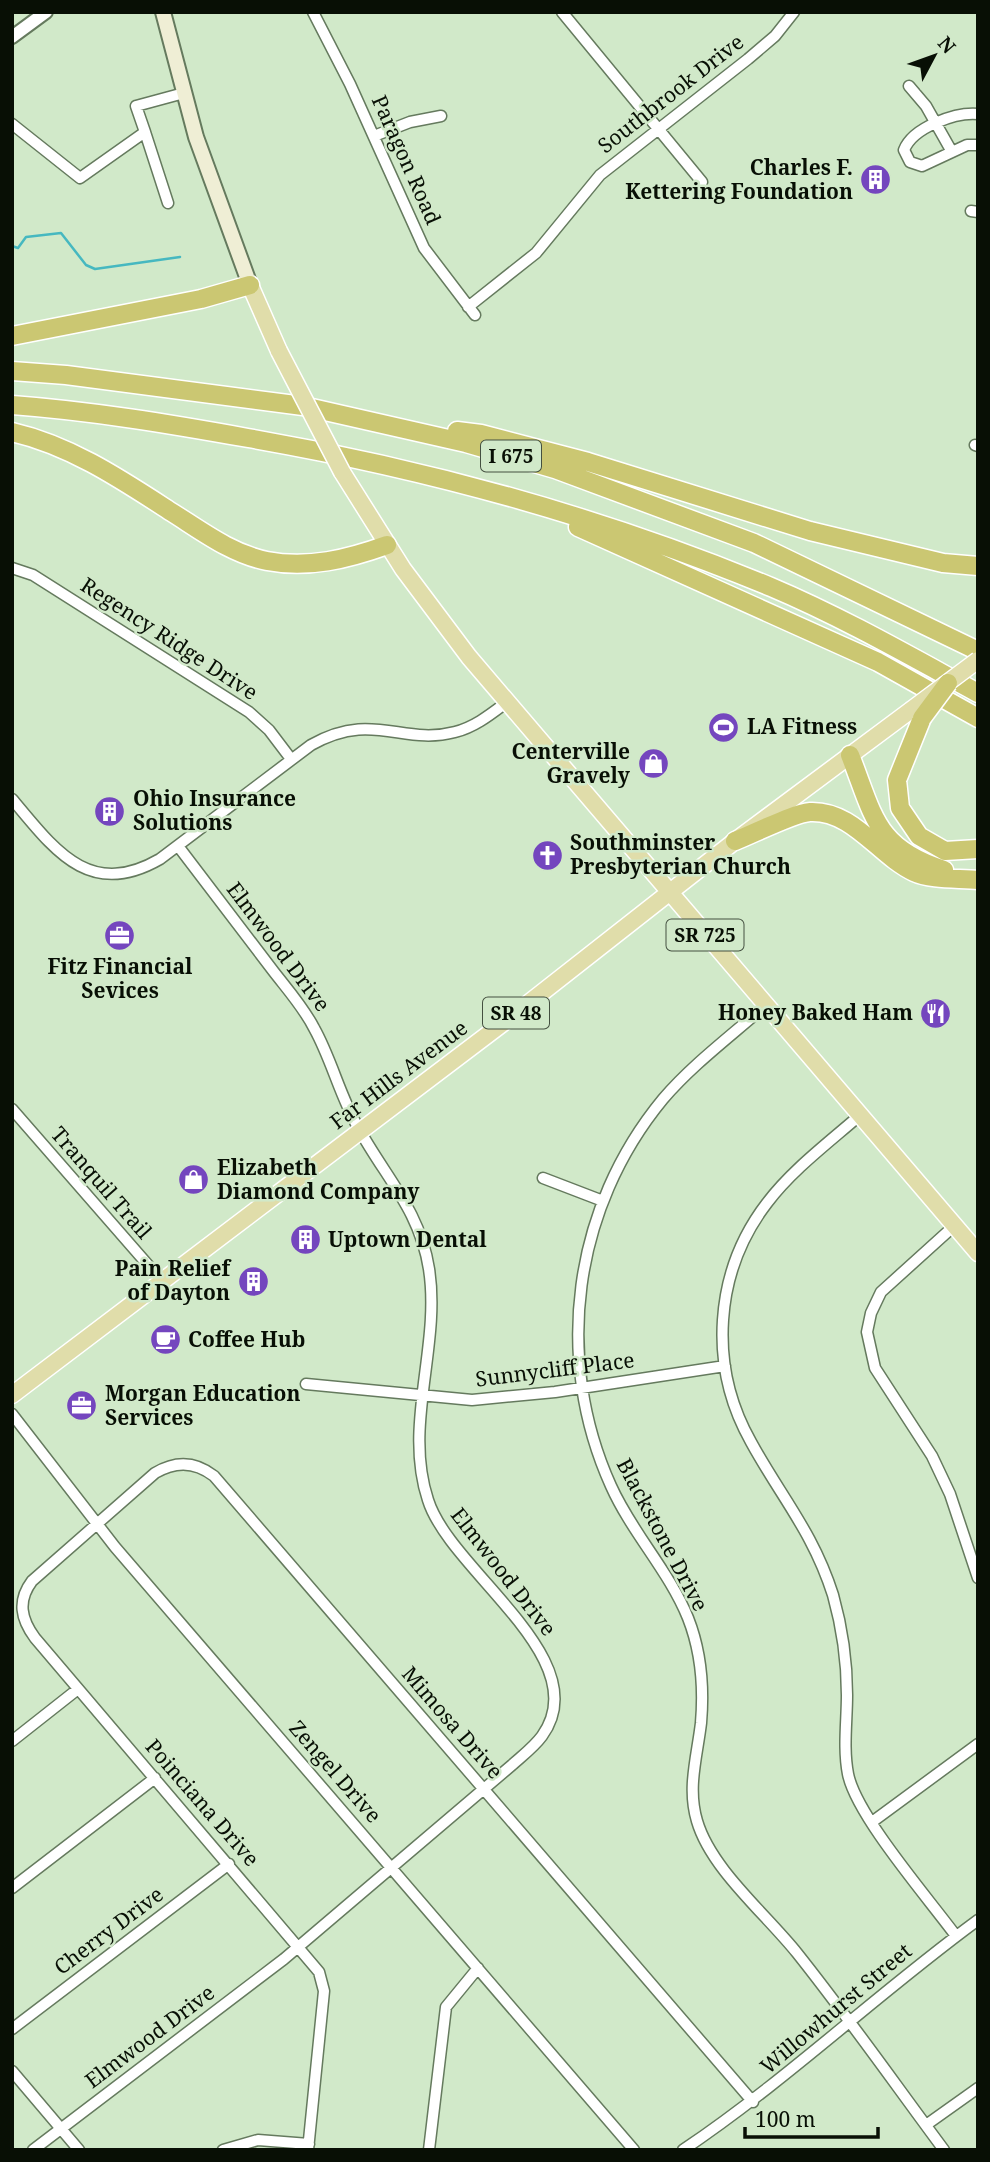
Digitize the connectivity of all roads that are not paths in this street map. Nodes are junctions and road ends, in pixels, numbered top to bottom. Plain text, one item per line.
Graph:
1 (46, 12) edge
2 (163, 12) edge
3 (313, 12) edge
4 (562, 12) edge
5 (794, 12) edge
6 (12, 37) edge
7 (909, 86) dead end
8 (184, 93) junction
9 (978, 114) edge
10 (441, 116) dead end
11 (12, 124) edge
12 (935, 125) junction
13 (660, 130) junction
14 (145, 132) junction
15 (374, 136) junction
16 (978, 145) edge
17 (952, 152) junction
18 (702, 182) dead end
19 (168, 203) dead end
20 (250, 285) junction
21 (471, 311) joint
22 (12, 336) edge
23 (12, 371) edge
24 (12, 405) edge
25 (368, 420) junction
26 (12, 432) edge
27 (514, 499) junction
28 (387, 545) junction
29 (978, 566) edge
30 (12, 568) edge
31 (978, 651) edge
32 (978, 660) edge
33 (948, 683) joint
34 (978, 693) edge
35 (507, 702) junction
36 (917, 714) junction
37 (978, 718) edge
38 (850, 755) junction
39 (291, 760) junction
40 (12, 799) edge
41 (735, 841) junction
42 (178, 846) junction
43 (978, 849) edge
44 (977, 880) edge
45 (670, 893) junction
46 (766, 1005) junction
47 (12, 1109) edge
48 (859, 1116) junction
49 (359, 1130) junction
50 (543, 1178) dead end
51 (603, 1201) junction
52 (954, 1226) junction
53 (978, 1253) edge
54 (162, 1281) junction
55 (724, 1366) junction
56 (306, 1384) dead end
57 (581, 1388) junction
58 (12, 1395) edge
59 (424, 1396) junction
60 (12, 1414) edge
61 (96, 1524) junction
62 (974, 1551) edge
63 (978, 1578) edge
64 (78, 1689) junction
65 (12, 1741) edge
66 (978, 1744) edge
67 (155, 1778) junction
68 (484, 1789) junction
69 (872, 1822) junction
70 (229, 1864) junction
71 (392, 1868) junction
72 (12, 1888) edge
73 (978, 1920) edge
74 (956, 1936) junction
75 (300, 1946) junction
76 (478, 1968) junction
77 (849, 2022) junction
78 (12, 2029) edge
79 (12, 2071) edge
80 (978, 2088) edge
81 (752, 2102) junction
82 (926, 2125) junction
83 (61, 2129) junction
84 (308, 2147) edge
85 (33, 2150) edge
86 (79, 2150) edge
87 (223, 2150) edge
88 (429, 2150) edge
89 (634, 2150) edge
90 (683, 2150) edge
91 (944, 2150) edge

1 - 6 street
2 - 8 main road
3 - 15 street, Paragon Road
4 - 13 street
5 - 13 street, Southbrook Drive
7 - 12 street
8 - 14 street
8 - 20 main road
9 - 12 street
10 - 15 street
11 - 14 street
12 - 17 street
12 - 17 street
13 - 18 street
13 - 21 street, Southbrook Drive
14 - 19 street
15 - 21 street, Paragon Road
16 - 17 street
20 - 22 highway
20 - 28 main road, bridge
23 - 25 highway, I 675
24 - 27 highway, I 675
25 - 29 highway
25 - 31 highway, I 675
26 - 28 highway
27 - 34 highway, I 675
27 - 37 highway
28 - 35 main road
30 - 39 street, Regency Ridge Drive
32 - 33 main road, bridge
33 - 36 highway, bridge
35 - 39 street
35 - 45 main road
36 - 38 main road, Far Hills Avenue / SR 48
36 - 43 highway
38 - 41 main road, Far Hills Avenue / SR 48
38 - 44 highway
39 - 42 street
40 - 42 street
41 - 44 highway
41 - 45 main road, Far Hills Avenue / SR 48
42 - 49 street, Elmwood Drive
45 - 46 main road, SR 725
45 - 49 main road, Far Hills Avenue / SR 48
46 - 48 main road, SR 725
46 - 51 street, Blackstone Drive
47 - 54 street, Tranquil Trail
48 - 52 main road, SR 725
48 - 55 street
49 - 54 main road, Far Hills Avenue / SR 48
49 - 59 street, Elmwood Drive
50 - 51 street
51 - 57 street, Blackstone Drive
52 - 53 main road, SR 725
52 - 62 street
54 - 58 main road, Far Hills Avenue / SR 48
55 - 57 street, Sunnycliff Place
55 - 69 street
56 - 59 street, Sunnycliff Place
57 - 59 street, Sunnycliff Place
57 - 77 street, Blackstone Drive
59 - 68 street, Elmwood Drive
60 - 61 street, Zengel Drive
61 - 64 street, Poinciana Drive
61 - 68 street, Mimosa Drive
61 - 71 street, Zengel Drive
62 - 63 street
64 - 65 street
64 - 67 street, Poinciana Drive
66 - 69 street
67 - 70 street, Poinciana Drive
67 - 72 street
68 - 71 street, Elmwood Drive
68 - 81 street, Mimosa Drive
69 - 74 street
70 - 75 street, Poinciana Drive
70 - 78 street, Cherry Drive
71 - 75 street, Elmwood Drive
71 - 76 street, Zengel Drive
73 - 74 street, Willowhurst Street
74 - 77 street, Willowhurst Street
75 - 83 street, Elmwood Drive
75 - 84 street, Poinciana Drive
76 - 88 street
76 - 89 street, Zengel Drive
77 - 81 street, Willowhurst Street
77 - 82 street, Blackstone Drive
79 - 83 street
80 - 82 street
81 - 90 street, Willowhurst Street
82 - 91 street, Blackstone Drive
83 - 85 street, Elmwood Drive
83 - 86 street
84 - 87 street

